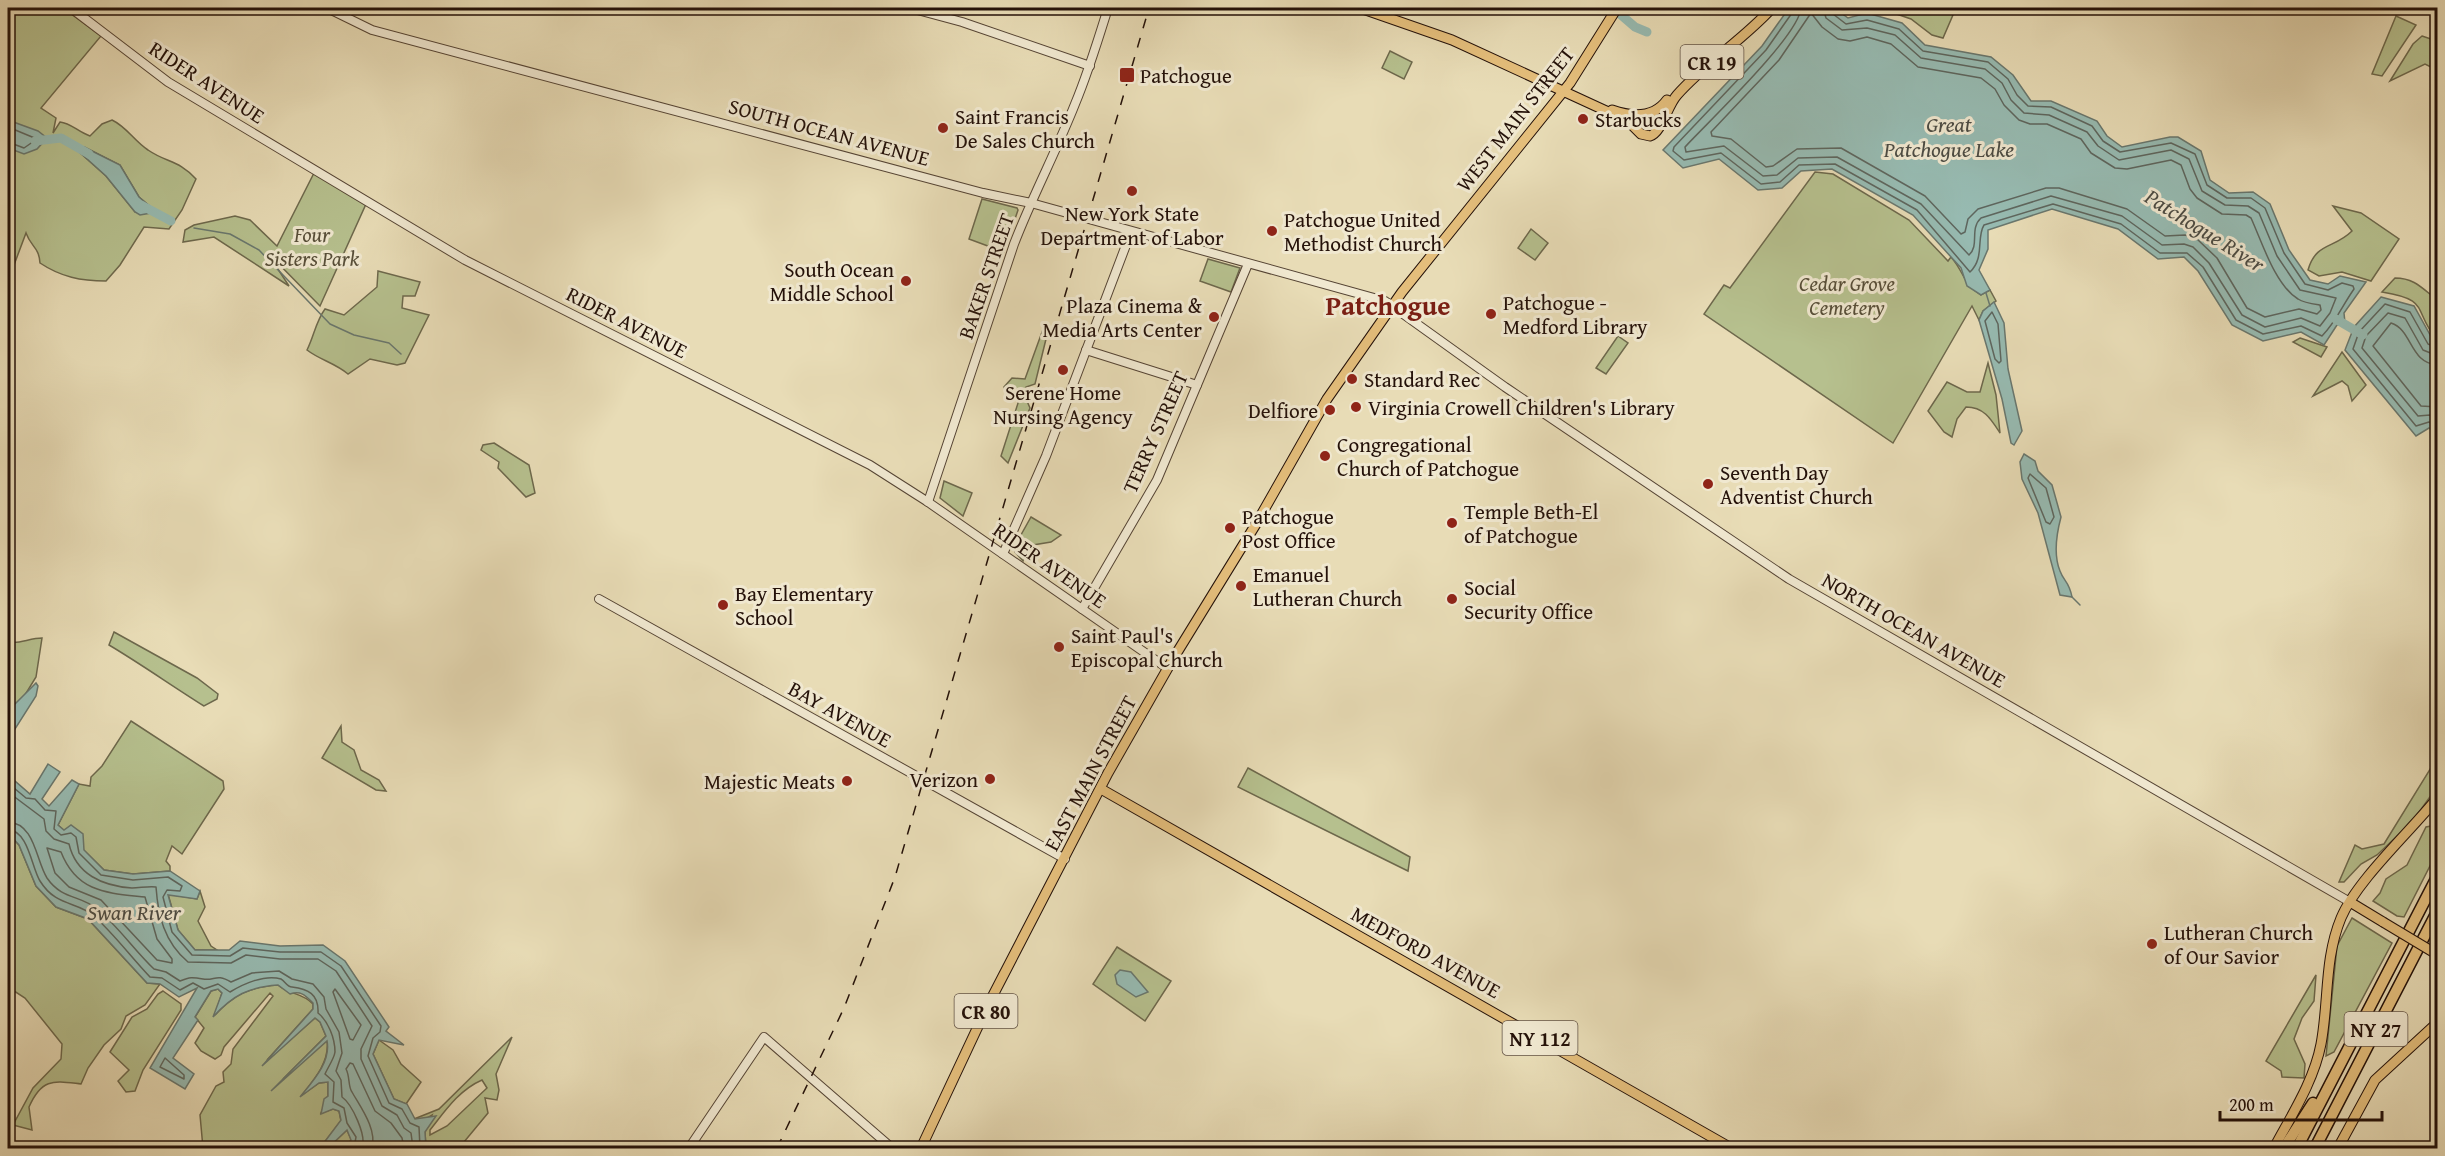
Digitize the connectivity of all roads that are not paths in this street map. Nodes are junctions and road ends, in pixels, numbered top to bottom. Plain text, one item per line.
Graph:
1 (71, 8) edge
2 (327, 8) edge
3 (910, 8) edge
4 (1108, 8) edge
5 (1360, 8) edge
6 (1764, 8) edge
7 (1772, 8) edge
8 (1615, 11) edge
9 (1090, 66) junction
10 (1563, 91) junction
11 (1595, 106) junction
12 (1647, 114) junction
13 (1660, 122) junction
14 (1638, 128) junction
15 (1031, 203) junction
16 (1131, 232) junction
17 (1248, 264) junction
18 (1392, 306) junction
19 (1086, 350) junction
20 (1197, 385) junction
21 (928, 502) junction
22 (1003, 554) junction
23 (599, 599) dead end
24 (1082, 609) junction
25 (1167, 668) junction
26 (1101, 789) junction
27 (2438, 797) edge
28 (1065, 859) junction
29 (2438, 875) edge
30 (2350, 902) junction
31 (2438, 910) edge
32 (2438, 955) edge
33 (2438, 1022) edge
34 (2345, 1055) junction
35 (689, 1149) edge
36 (892, 1149) edge
37 (921, 1149) edge
38 (1731, 1149) edge
39 (2274, 1149) edge
40 (2284, 1149) edge
41 (2296, 1149) edge
42 (2316, 1149) edge
43 (2338, 1149) edge

1 - 21 street, RIDER AVENUE
2 - 15 street, SOUTH OCEAN AVENUE
3 - 9 street
4 - 9 street, BAKER STREET
5 - 10 main road
6 - 12 main road, CR 19
7 - 13 main road, CR 19
8 - 10 main road, WEST MAIN STREET
9 - 15 street, BAKER STREET
10 - 11 main road
10 - 18 main road, WEST MAIN STREET
11 - 12 main road
11 - 14 main road
12 - 13 main road
12 - 14 main road, CR 19
13 - 14 main road
15 - 16 street, SOUTH OCEAN AVENUE
15 - 21 street, BAKER STREET
16 - 17 street, SOUTH OCEAN AVENUE
16 - 19 street
17 - 18 street, SOUTH OCEAN AVENUE
17 - 20 street, TERRY STREET
18 - 25 main road, EAST MAIN STREET
18 - 30 street, NORTH OCEAN AVENUE
19 - 20 street
19 - 22 street
20 - 24 street, TERRY STREET
21 - 22 street, RIDER AVENUE
22 - 24 street, RIDER AVENUE
23 - 28 street, BAY AVENUE
24 - 25 street, RIDER AVENUE
25 - 26 main road, EAST MAIN STREET
26 - 28 main road, EAST MAIN STREET
26 - 38 main road, MEDFORD AVENUE / NY 112
27 - 30 main road
28 - 37 main road, EAST MAIN STREET / CR 80
29 - 34 highway, NY 27
30 - 32 main road, NORTH OCEAN AVENUE, bridge
30 - 39 main road
31 - 42 highway, NY 27
33 - 43 main road
34 - 40 highway
34 - 41 highway, NY 27
35 - 36 street

